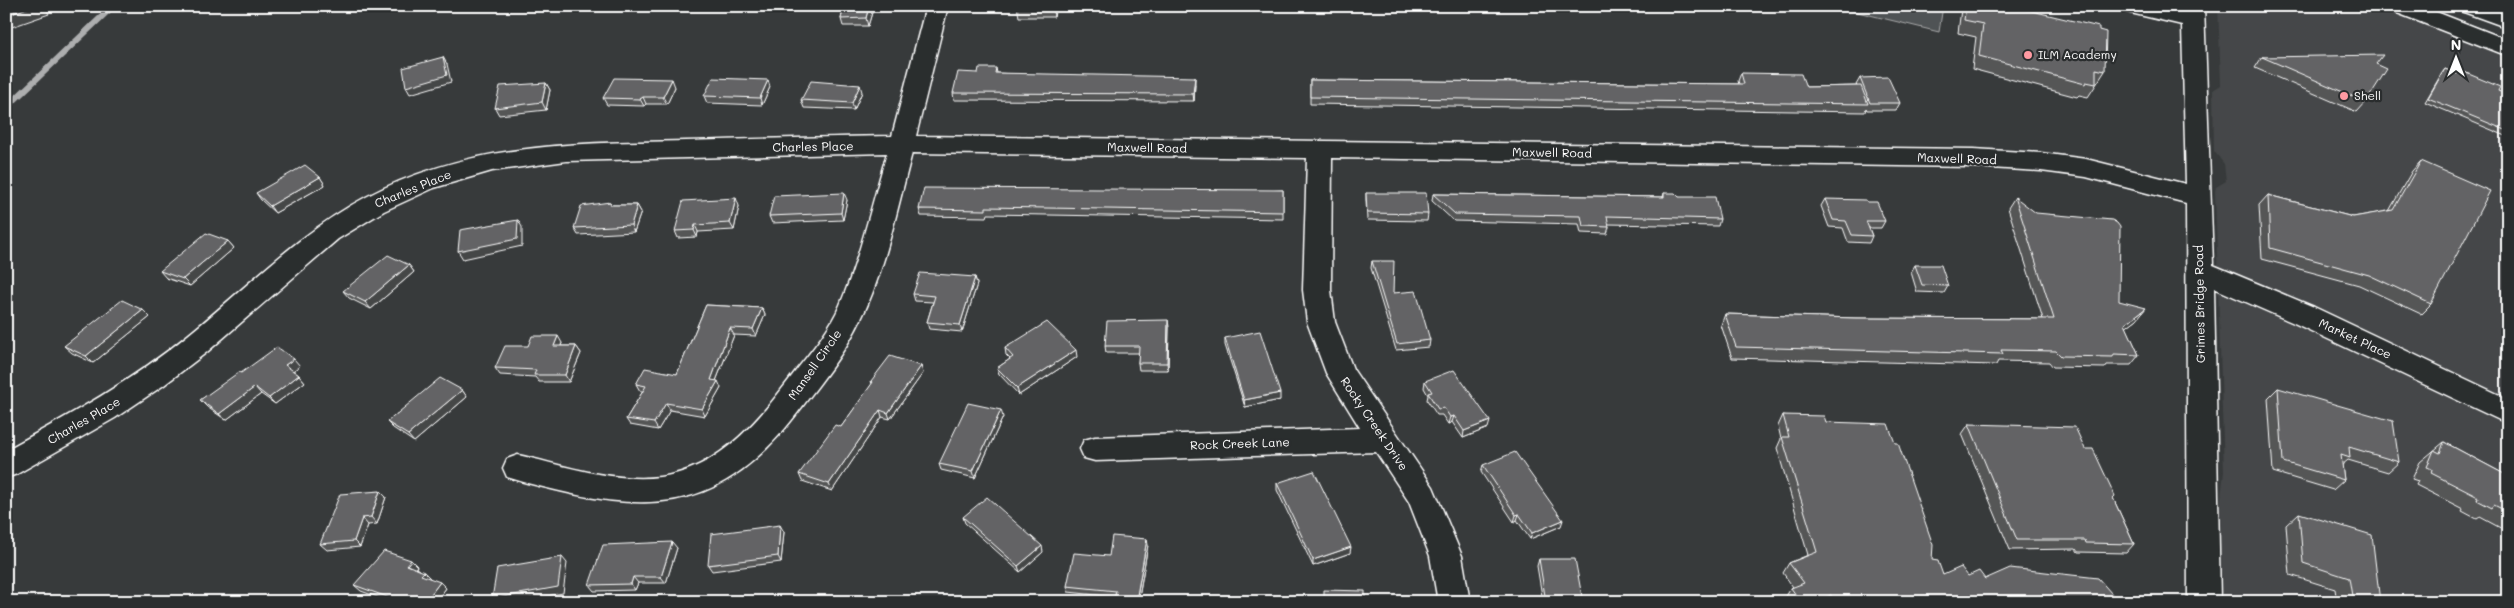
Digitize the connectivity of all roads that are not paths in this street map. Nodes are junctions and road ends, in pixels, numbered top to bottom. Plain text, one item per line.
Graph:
1 (937, 6) edge
2 (2130, 6) edge
3 (2400, 6) edge
4 (2469, 6) edge
5 (2192, 13) edge
6 (2508, 21) edge
7 (2508, 49) edge
8 (902, 144) junction
9 (1320, 150) junction
10 (2199, 197) junction
11 (2200, 271) junction
12 (2508, 412) edge
13 (1386, 439) junction
14 (1095, 450) dead end
15 (6, 465) edge
16 (518, 468) dead end
17 (1454, 602) edge
18 (2204, 602) edge

1 - 8 street, Mansell Circle
2 - 5 street
3 - 7 street
4 - 6 street
5 - 10 street, Grimes Bridge Road
8 - 9 street, Maxwell Road
8 - 15 street, Charles Place
8 - 16 street, Mansell Circle
9 - 10 street, Maxwell Road
9 - 13 street, Rocky Creek Drive
10 - 11 street, Grimes Bridge Road
11 - 12 street, Market Place
11 - 18 street, Grimes Bridge Road
13 - 14 street, Rock Creek Lane
13 - 17 street, Rocky Creek Drive

